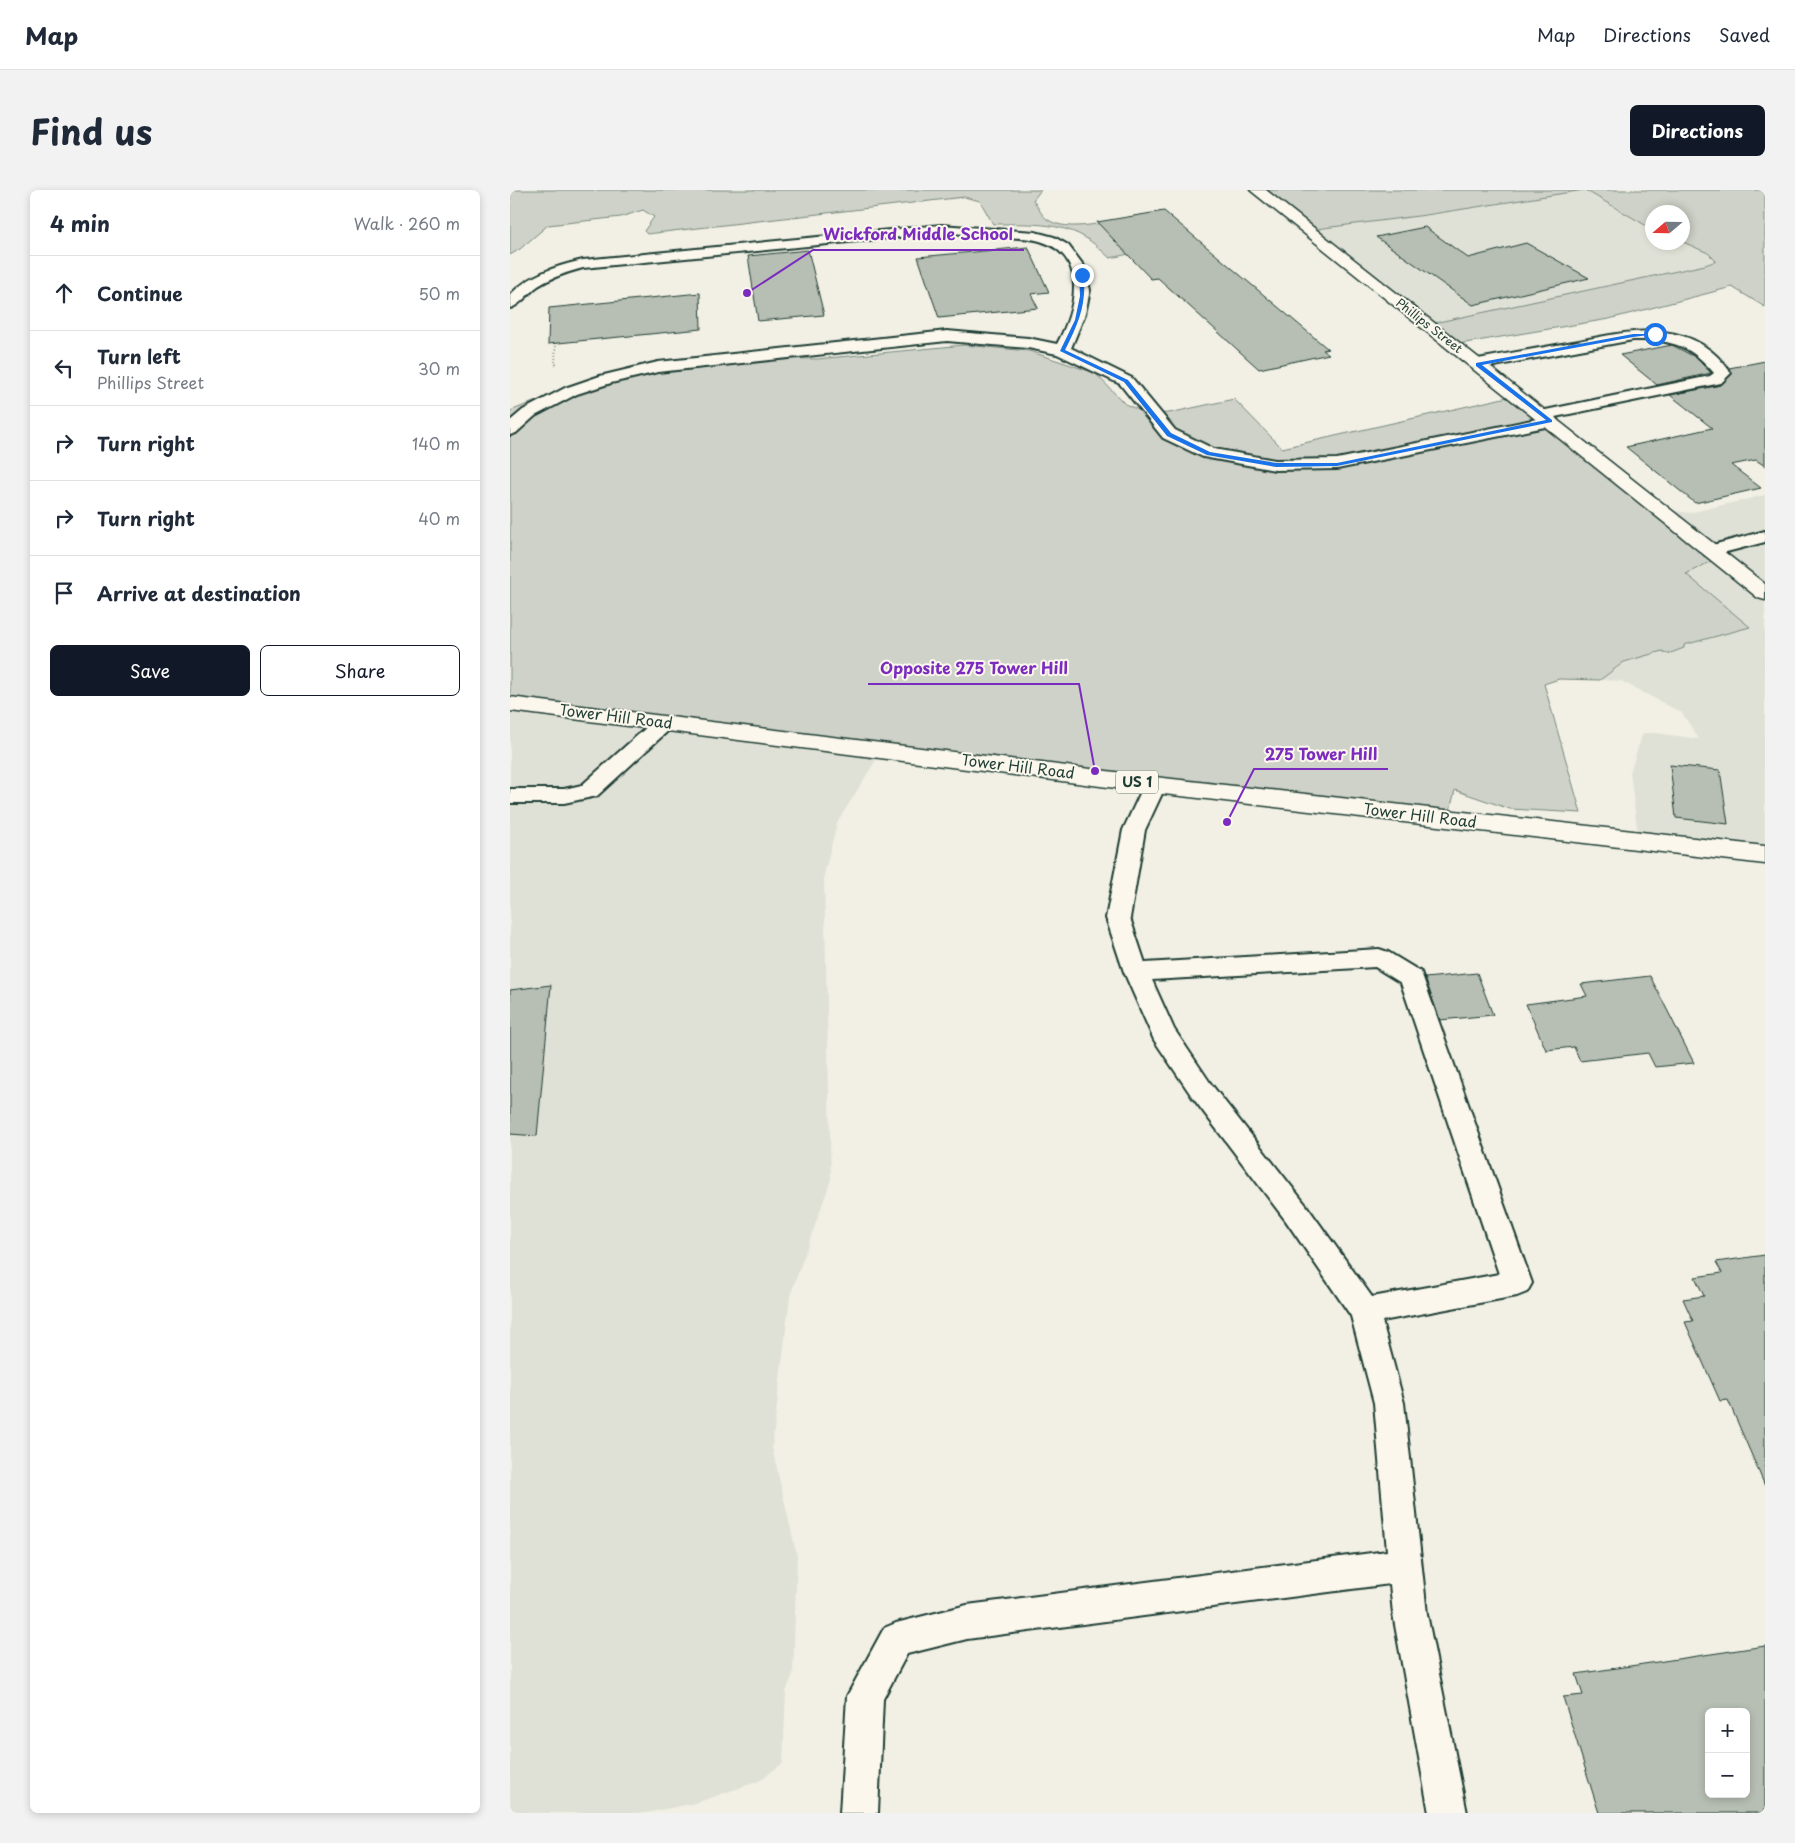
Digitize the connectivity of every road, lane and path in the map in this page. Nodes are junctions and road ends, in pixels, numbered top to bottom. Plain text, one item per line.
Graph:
1 (1257, 190) edge
2 (510, 304) edge
3 (1062, 350) junction
4 (1478, 364) junction
5 (510, 408) edge
6 (529, 413) junction
7 (1546, 418) junction
8 (510, 430) edge
9 (1765, 536) edge
10 (1711, 551) junction
11 (1765, 594) edge
12 (510, 704) edge
13 (664, 723) junction
14 (1155, 785) junction
15 (510, 796) edge
16 (1765, 855) edge
17 (1136, 972) junction
18 (1365, 1311) junction
19 (1405, 1564) junction
20 (859, 1813) edge
21 (1448, 1813) edge

1 - 4 main road, Phillips Street
2 - 3 lane
3 - 6 lane
3 - 7 lane
4 - 7 main road, Phillips Street
4 - 7 lane
5 - 6 lane
6 - 8 lane
7 - 10 main road, Phillips Street
9 - 10 lane
10 - 11 main road, Phillips Street
12 - 13 main road, Tower Hill Road / US 1
13 - 14 main road, Tower Hill Road / US 1
13 - 15 lane
14 - 16 main road, Tower Hill Road / US 1
14 - 17 lane
17 - 18 lane
17 - 18 lane
18 - 19 lane
19 - 20 lane
19 - 21 lane

